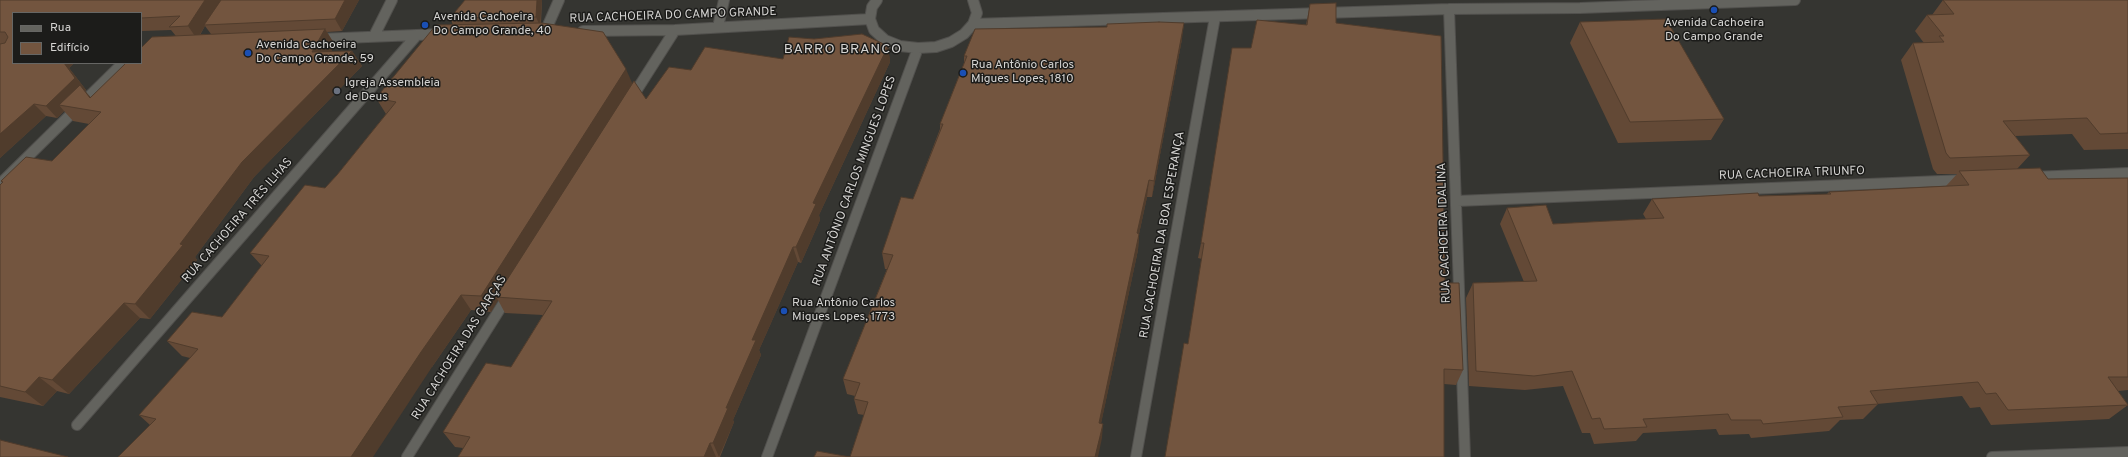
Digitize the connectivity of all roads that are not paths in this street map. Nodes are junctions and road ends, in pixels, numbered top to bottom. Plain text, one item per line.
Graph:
1 (392, 0) edge
2 (559, 0) edge
3 (724, 0) edge
4 (877, 0) edge
5 (973, 0) edge
6 (1795, 0) edge
7 (1763, 1) edge
8 (1580, 4) edge
9 (1450, 9) junction
10 (1215, 17) junction
11 (870, 19) junction
12 (973, 24) junction
13 (718, 27) junction
14 (674, 30) junction
15 (575, 31) edge
16 (545, 32) edge
17 (449, 34) edge
18 (417, 35) junction
19 (374, 36) junction
20 (311, 39) edge
21 (918, 48) junction
22 (122, 64) edge
23 (624, 110) edge
24 (2128, 173) edge
25 (2025, 177) edge
26 (1978, 179) edge
27 (0, 184) edge
28 (1457, 201) junction
29 (512, 290) edge
30 (77, 425) dead end
31 (2128, 452) edge
32 (407, 457) edge
33 (767, 457) edge
34 (1136, 457) edge
35 (1466, 457) edge
36 (1992, 457) edge

1 - 19 street
2 - 16 street
3 - 13 street
4 - 11 street
5 - 12 street
6 - 7 street
7 - 8 street
8 - 9 street
9 - 10 street
9 - 28 street, RUA CACHOEIRA IDALINA
10 - 12 street
10 - 34 street, RUA CACHOEIRA DA BOA ESPERANÇA
11 - 13 street, RUA CACHOEIRA DO CAMPO GRANDE
11 - 21 street
12 - 21 street
13 - 14 street, RUA CACHOEIRA DO CAMPO GRANDE
14 - 15 street, RUA CACHOEIRA DO CAMPO GRANDE
14 - 23 street
17 - 18 street
18 - 19 street
18 - 30 street, RUA CACHOEIRA TRÊS ILHAS
19 - 20 street
21 - 33 street, RUA ANTÔNIO CARLOS MINGUES LOPES
22 - 27 street
24 - 25 street
26 - 28 street, RUA CACHOEIRA TRIUNFO
28 - 35 street, RUA CACHOEIRA IDALINA
29 - 32 street, RUA CACHOEIRA DAS GARÇAS
31 - 36 street

